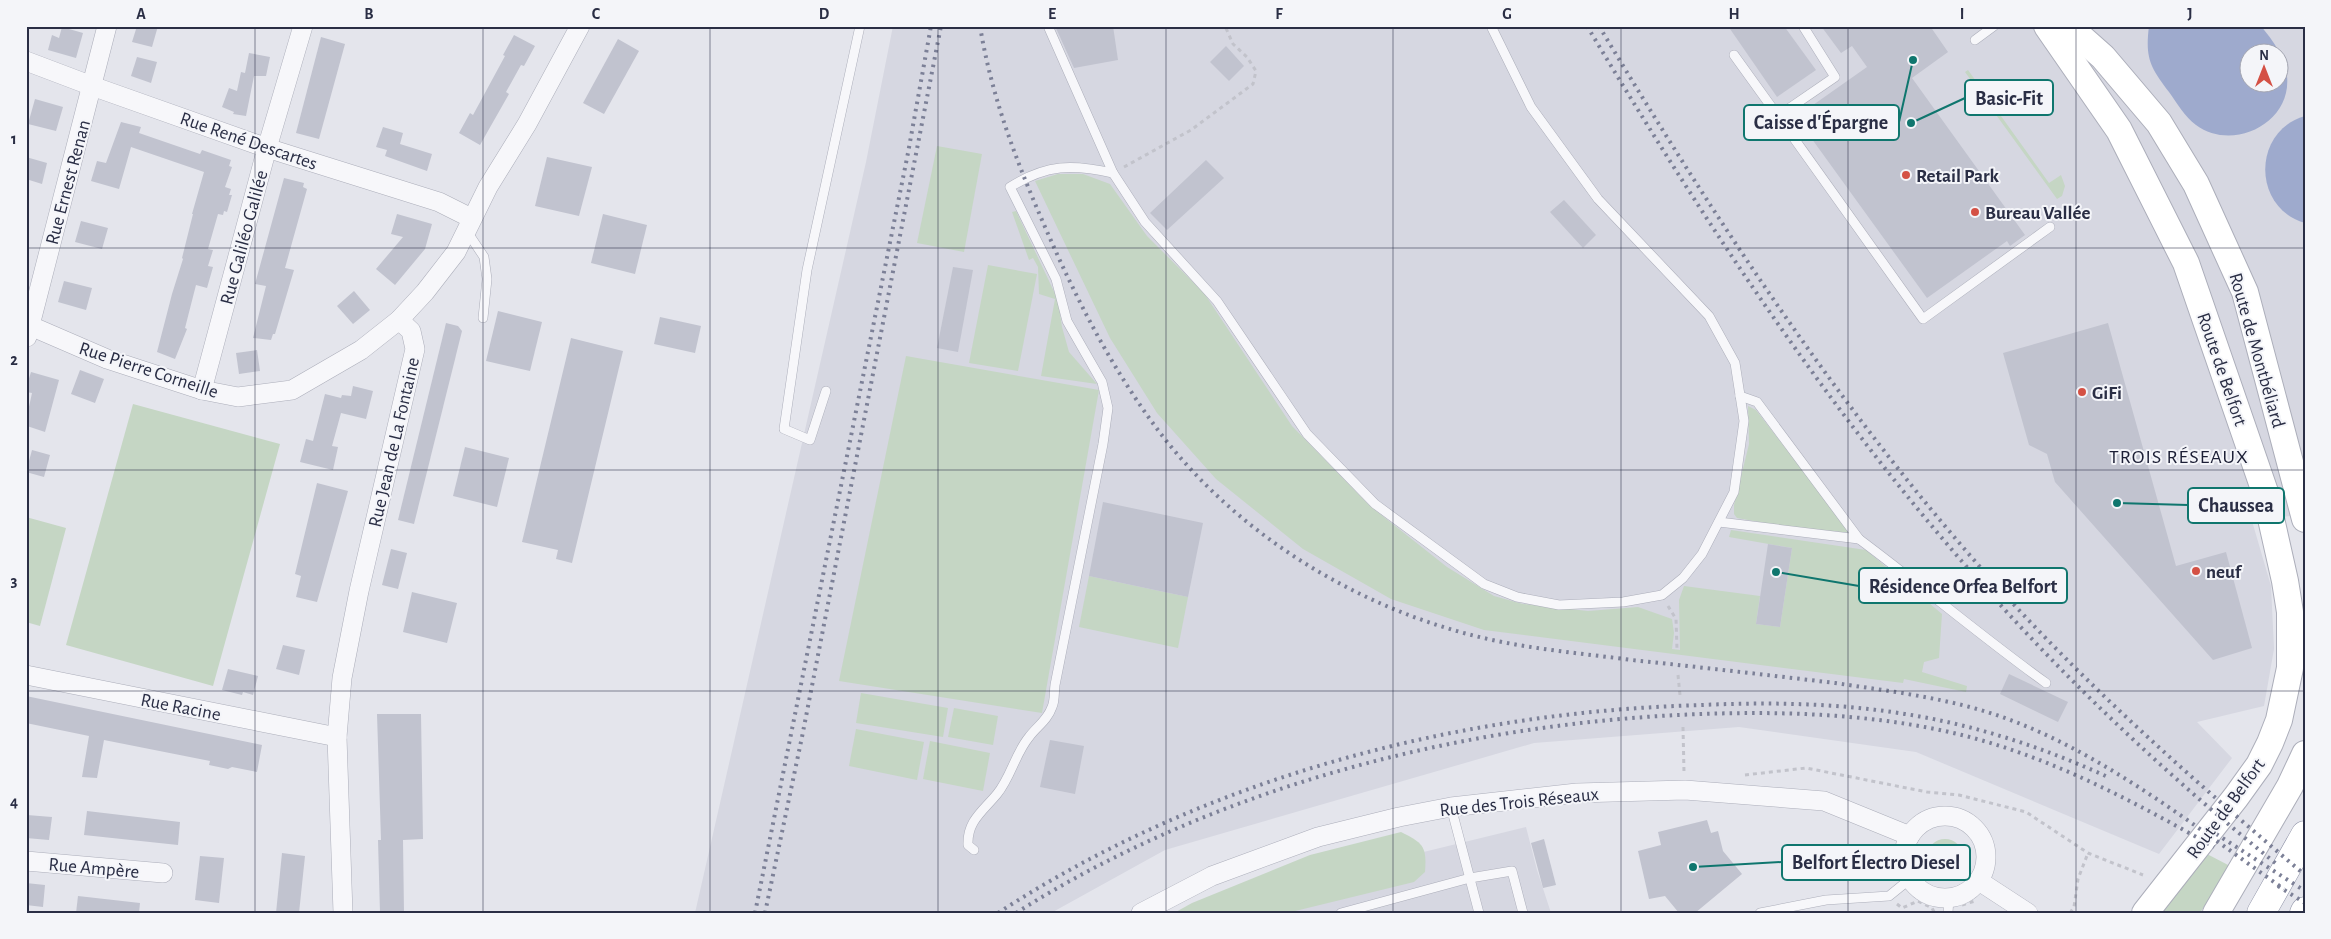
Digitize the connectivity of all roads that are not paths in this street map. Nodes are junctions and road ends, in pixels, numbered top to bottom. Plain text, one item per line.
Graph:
1 (107, 26) edge
2 (303, 26) edge
3 (580, 26) edge
4 (860, 26) edge
5 (1048, 26) edge
6 (1492, 26) edge
7 (1803, 26) edge
8 (1994, 26) edge
9 (2047, 26) edge
10 (2068, 26) edge
11 (2085, 26) edge
12 (1975, 40) dead end
13 (1734, 55) dead end
14 (2103, 57) junction
15 (26, 61) edge
16 (92, 86) junction
17 (1778, 116) junction
18 (268, 148) junction
19 (1113, 173) junction
20 (468, 224) junction
21 (2050, 227) dead end
22 (484, 318) dead end
23 (399, 320) junction
24 (27, 329) edge
25 (202, 390) junction
26 (826, 391) dead end
27 (1740, 396) junction
28 (2305, 519) edge
29 (1719, 522) junction
30 (1859, 539) junction
31 (26, 675) edge
32 (2046, 683) dead end
33 (337, 737) junction
34 (2305, 754) edge
35 (1451, 807) junction
36 (1910, 836) junction
37 (2305, 836) edge
38 (974, 850) dead end
39 (26, 861) edge
40 (162, 873) dead end
41 (1470, 878) junction
42 (1910, 879) junction
43 (1979, 881) junction
44 (1952, 907) edge
45 (1345, 912) edge
46 (343, 913) edge
47 (1141, 913) edge
48 (1479, 913) edge
49 (1523, 913) edge
50 (1760, 913) edge
51 (2028, 913) edge
52 (2145, 913) edge
53 (2216, 913) edge
54 (2261, 913) edge

1 - 16 street, Rue Ernest Renan
2 - 18 street, Rue Galiléo Galilée
3 - 20 street
4 - 26 lane
5 - 19 lane
6 - 27 lane
7 - 17 lane
8 - 12 lane
9 - 52 main road, Route de Belfort
10 - 14 main road, Route de Montbéliard
11 - 14 lane
13 - 17 lane
14 - 28 main road, Route de Montbéliard
15 - 16 street, Rue René Descartes
16 - 18 street, Rue René Descartes
16 - 24 street, Rue Ernest Renan
17 - 21 lane
18 - 20 street, Rue René Descartes
18 - 25 street, Rue Galiléo Galilée
19 - 29 lane
19 - 38 lane
20 - 22 lane
20 - 23 street
23 - 25 street, Rue Pierre Corneille
23 - 33 street, Rue Jean de La Fontaine
24 - 25 street, Rue Pierre Corneille
27 - 29 lane
27 - 30 lane
29 - 30 lane
30 - 32 lane
31 - 33 street, Rue Racine
33 - 46 street, Rue Jean de La Fontaine
34 - 53 main road, Route de Belfort
35 - 36 street, Rue des Trois Réseaux
35 - 41 lane
35 - 47 street, Rue des Trois Réseaux
36 - 42 street
36 - 43 street
37 - 54 highway
39 - 40 street, Rue Ampère
41 - 45 lane
41 - 48 lane
41 - 49 lane
42 - 44 street
42 - 50 lane
43 - 44 street
43 - 51 street

